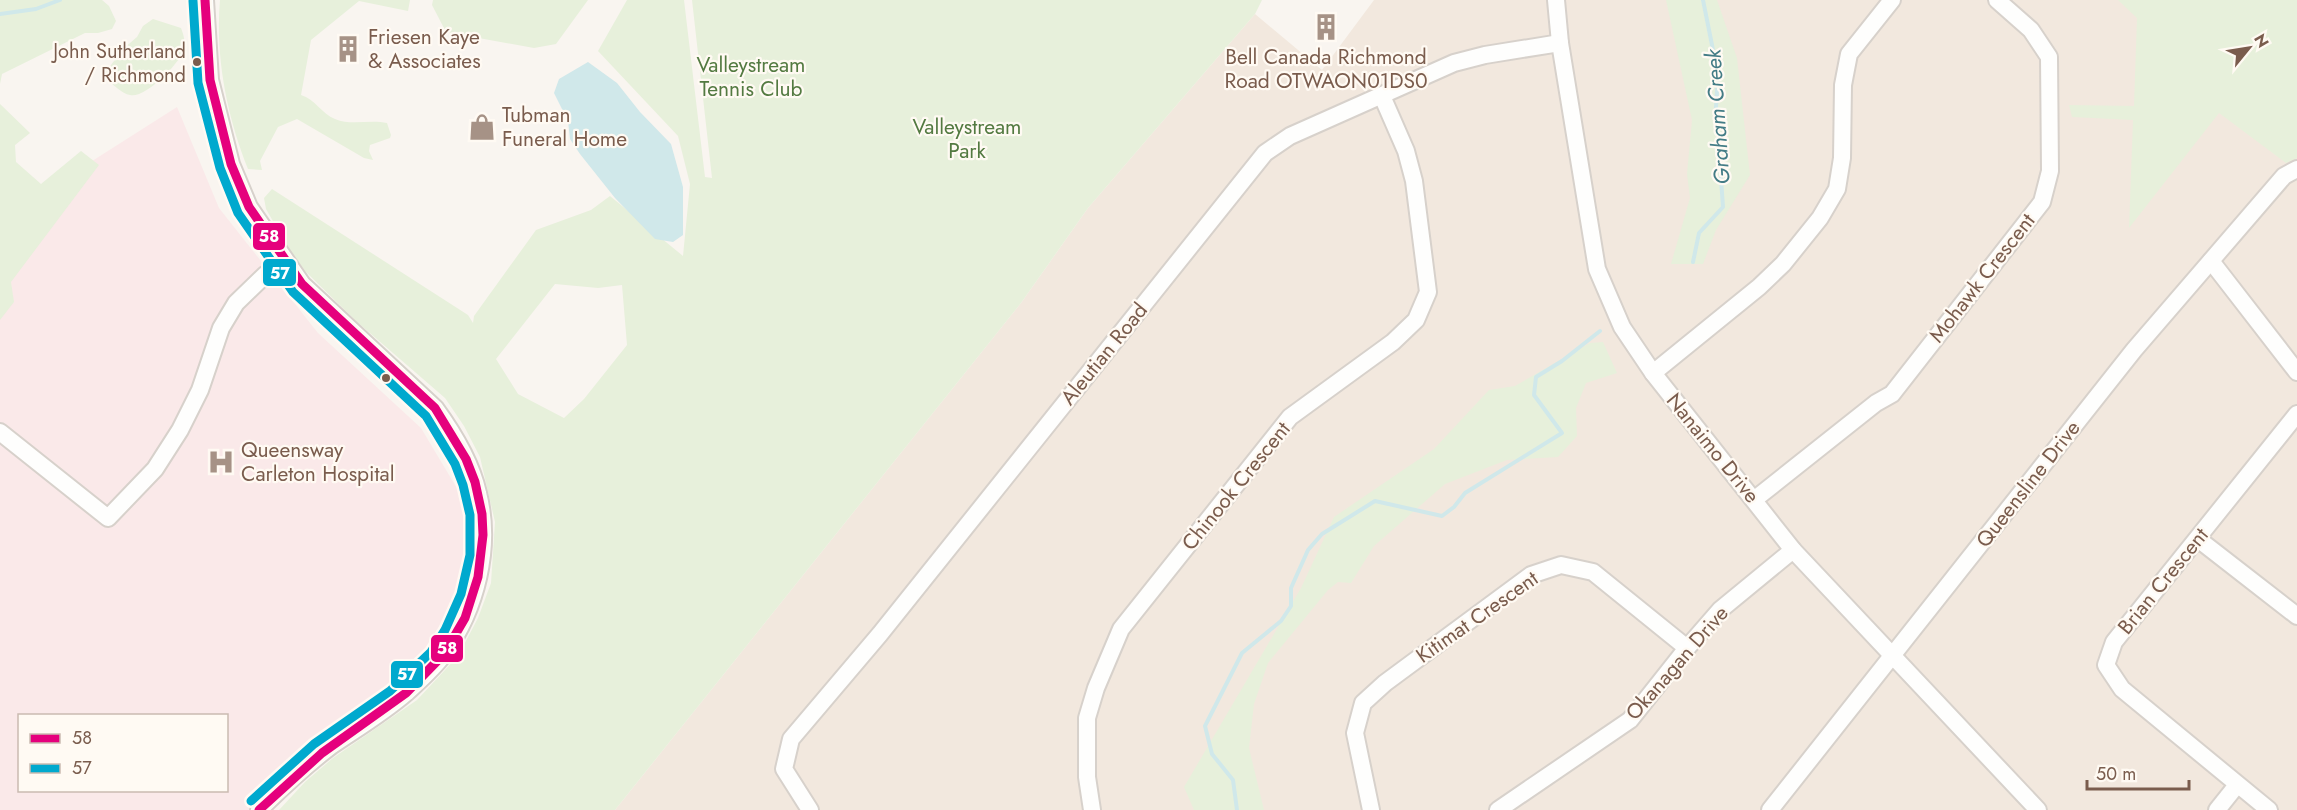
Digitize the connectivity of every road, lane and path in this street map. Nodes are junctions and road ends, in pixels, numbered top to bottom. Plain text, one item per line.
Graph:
1 (205, 0) edge
2 (1556, 0) edge
3 (1892, 0) edge
4 (1997, 0) edge
5 (1560, 42) junction
6 (1382, 96) junction
7 (2297, 169) edge
8 (2211, 261) junction
9 (286, 263) junction
10 (2297, 372) edge
11 (1653, 373) junction
12 (2297, 414) edge
13 (0, 432) edge
14 (1755, 500) junction
15 (2198, 539) junction
16 (1793, 550) junction
17 (2297, 616) edge
18 (1687, 648) junction
19 (1892, 655) junction
20 (2236, 785) junction
21 (259, 810) edge
22 (810, 810) edge
23 (1092, 810) edge
24 (1371, 810) edge
25 (1498, 810) edge
26 (1770, 810) edge
27 (2038, 810) edge
28 (2217, 810) edge
29 (2269, 810) edge

1 - 9 street
2 - 5 street, Nanaimo Drive
3 - 11 street
4 - 14 street, Mohawk Crescent
5 - 6 street, Aleutian Road
5 - 11 street, Nanaimo Drive
6 - 22 street, Aleutian Road
6 - 23 street, Chinook Crescent
7 - 8 street, Queensline Drive
8 - 10 street
8 - 19 street, Queensline Drive
9 - 13 street
9 - 21 street
11 - 14 street, Nanaimo Drive
12 - 15 street, Brian Crescent
14 - 16 street, Nanaimo Drive
15 - 17 street
15 - 20 street, Brian Crescent
16 - 18 street, Okanagan Drive
16 - 19 street, Nanaimo Drive
18 - 24 street, Kitimat Crescent
18 - 25 street, Okanagan Drive
19 - 26 street, Queensline Drive
19 - 27 street, Nanaimo Drive
20 - 28 street
20 - 29 street, Brian Crescent

